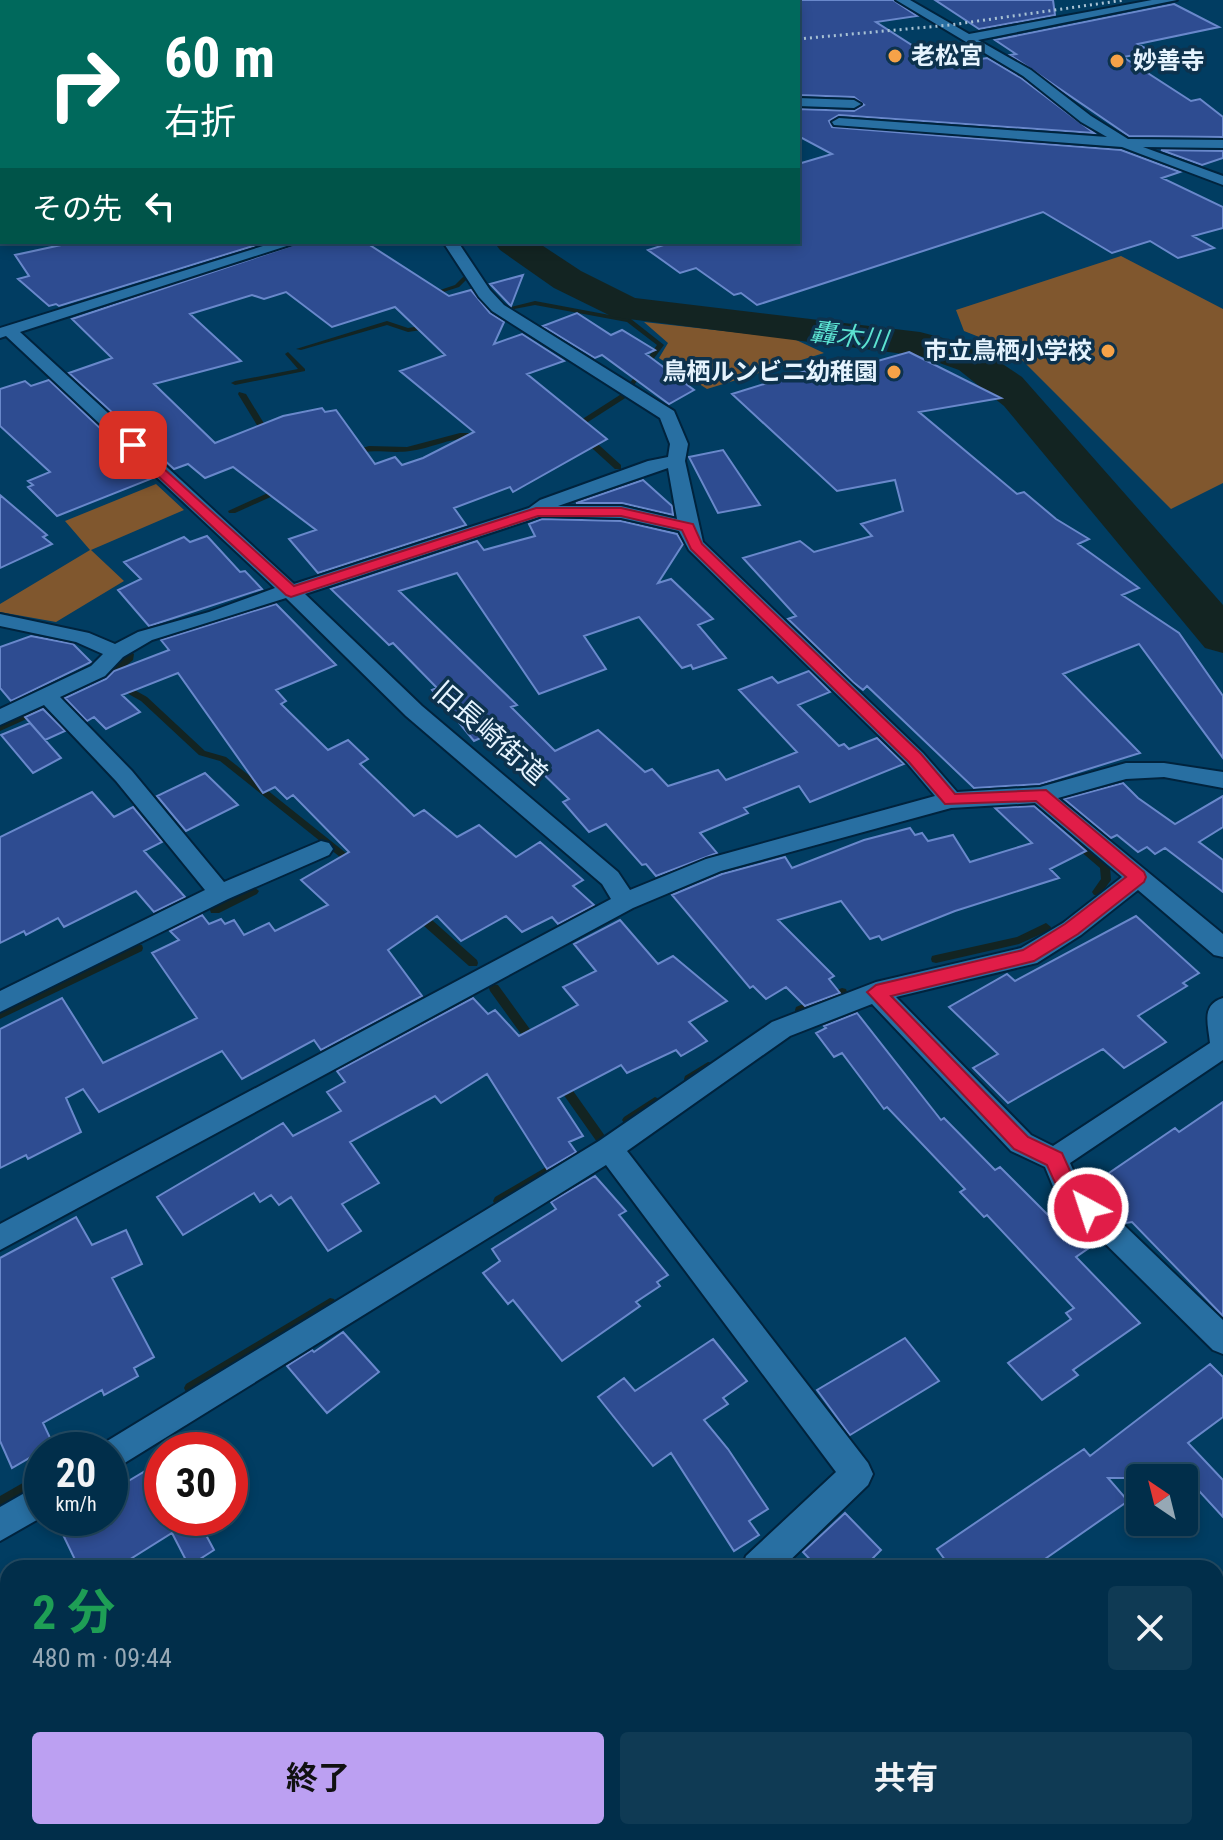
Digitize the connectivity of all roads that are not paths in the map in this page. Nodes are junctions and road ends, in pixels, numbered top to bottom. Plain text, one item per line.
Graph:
1 (902, 0) edge
2 (1171, 0) edge
3 (967, 38) junction
4 (800, 102) edge
5 (854, 104) dead end
6 (839, 122) dead end
7 (1127, 143) junction
8 (1223, 144) edge
9 (1223, 181) edge
10 (286, 244) edge
11 (452, 244) edge
12 (5, 332) edge
13 (676, 461) junction
14 (536, 512) junction
15 (688, 527) junction
16 (290, 591) junction
17 (0, 620) edge
18 (116, 652) junction
19 (47, 696) junction
20 (0, 718) edge
21 (1223, 780) edge
22 (1040, 795) junction
23 (951, 800) junction
24 (321, 849) dead end
25 (1138, 877) junction
26 (220, 893) junction
27 (625, 902) junction
28 (1223, 948) edge
29 (876, 992) junction
30 (0, 1002) edge
31 (1223, 1008) edge
32 (609, 1149) junction
33 (1055, 1159) junction
34 (0, 1238) edge
35 (1223, 1340) edge
36 (128, 1446) edge
37 (24, 1510) edge
38 (0, 1525) edge
39 (766, 1560) edge

1 - 3 street
2 - 3 street
3 - 7 street
4 - 5 street
6 - 7 street
7 - 8 street
7 - 9 street
10 - 12 street, 旧長崎街道
11 - 13 street
12 - 16 street, 旧長崎街道
13 - 14 street
13 - 15 street
14 - 15 street
14 - 16 street
15 - 23 street
16 - 18 street
16 - 27 street, 旧長崎街道
17 - 18 street
18 - 19 street
19 - 20 street
19 - 26 street
21 - 22 street
22 - 23 street
22 - 25 street
23 - 27 street
24 - 26 street
25 - 28 street
25 - 29 street
26 - 30 street
27 - 34 street
29 - 32 street
29 - 33 street
31 - 33 street
32 - 36 street
32 - 39 street
33 - 35 street
37 - 38 street

